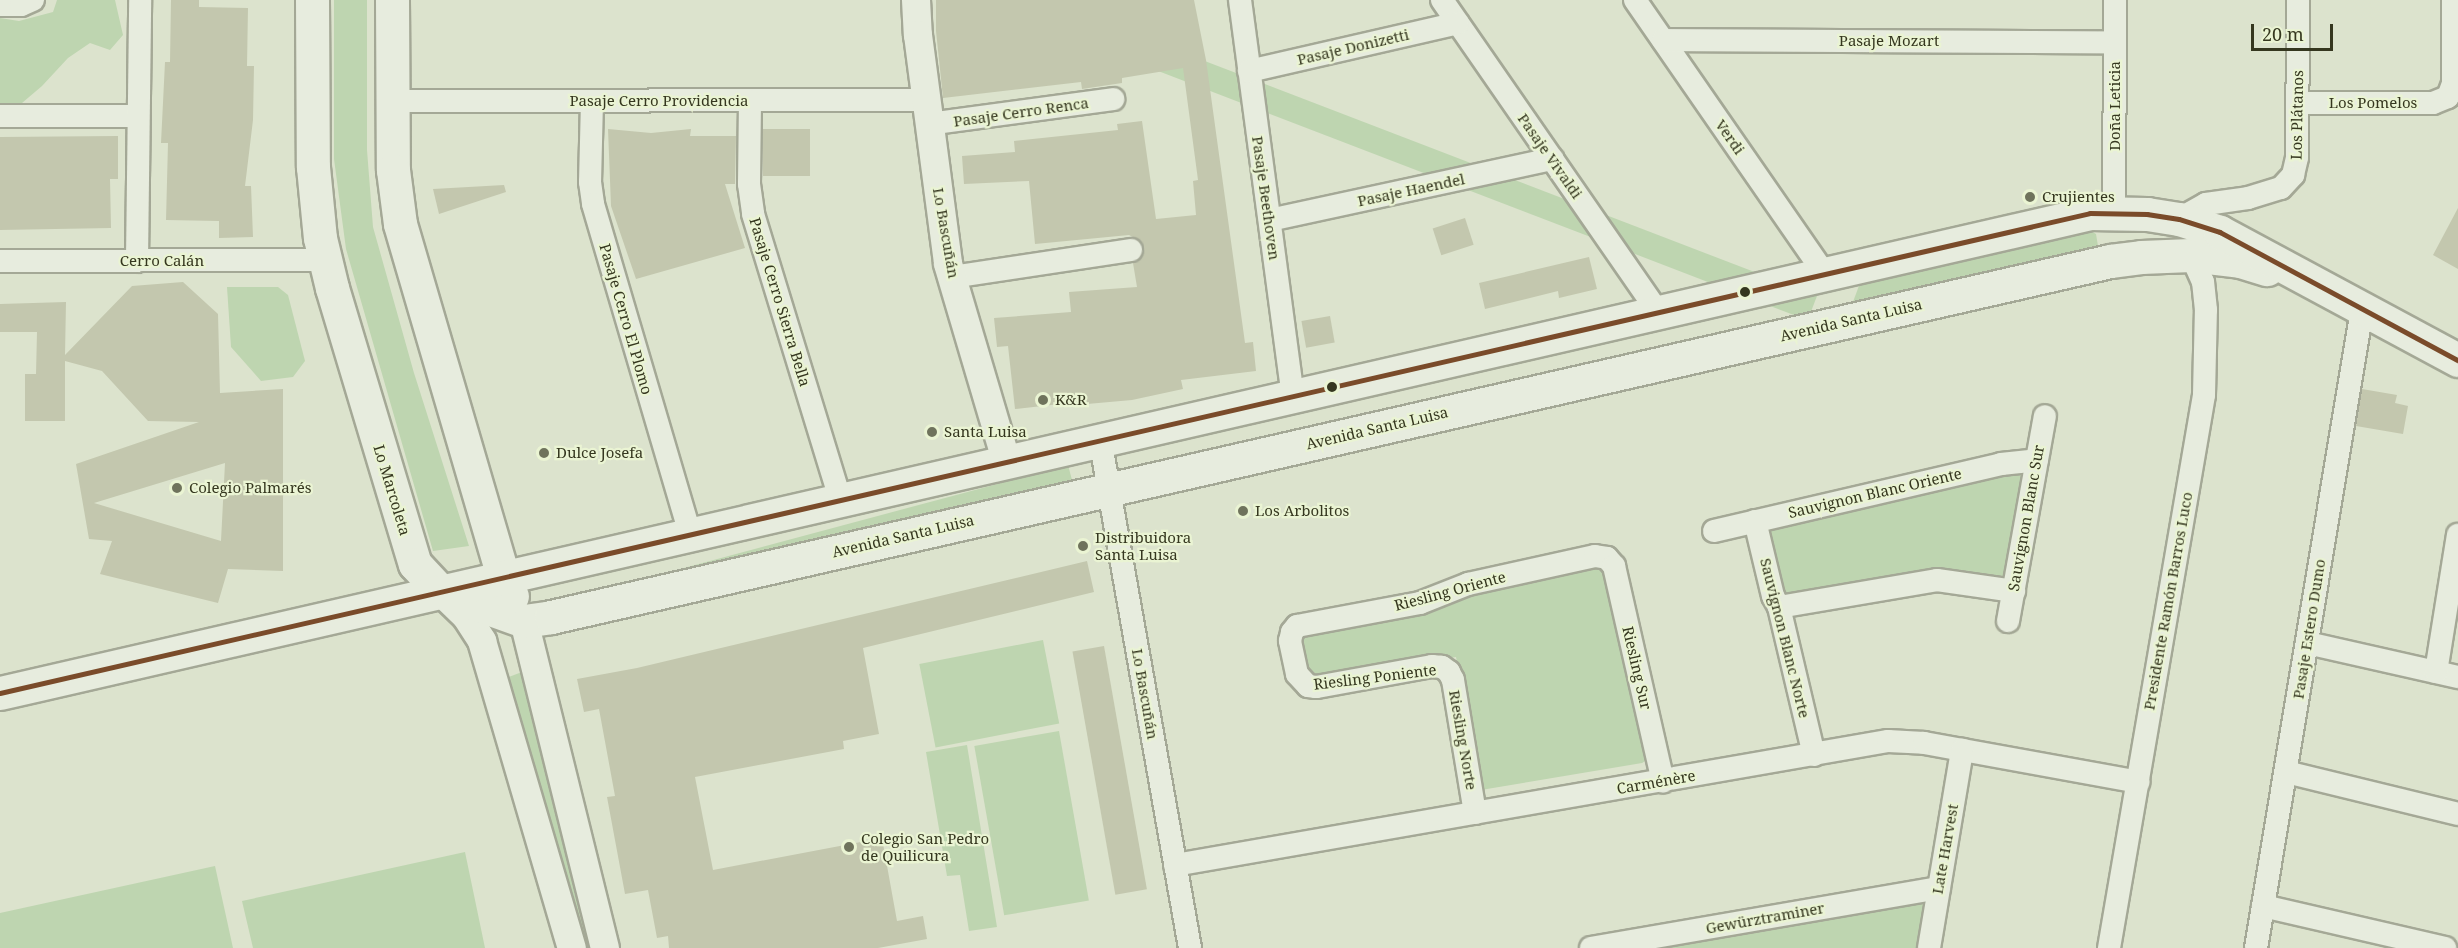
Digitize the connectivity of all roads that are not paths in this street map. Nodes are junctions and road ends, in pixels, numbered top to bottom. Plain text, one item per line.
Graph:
1 (33, 0) edge
2 (140, 0) edge
3 (312, 0) edge
4 (392, 0) edge
5 (916, 0) edge
6 (1240, 0) edge
7 (1442, 0) edge
8 (1635, 0) edge
9 (2115, 0) edge
10 (2298, 0) edge
11 (2453, 0) edge
12 (0, 5) edge
13 (1458, 23) junction
14 (1663, 40) junction
15 (2115, 42) junction
16 (1249, 71) junction
17 (1113, 99) dead end
18 (392, 101) junction
19 (592, 101) junction
20 (750, 101) junction
21 (2298, 103) junction
22 (928, 112) junction
23 (0, 116) edge
24 (138, 116) junction
25 (1552, 159) junction
26 (2114, 212) junction
27 (2179, 219) junction
28 (1270, 220) junction
29 (1131, 250) dead end
30 (2191, 255) junction
31 (325, 260) junction
32 (0, 261) edge
33 (137, 261) junction
34 (1825, 274) junction
35 (952, 277) junction
36 (2317, 286) junction
37 (2362, 310) junction
38 (1657, 311) junction
39 (2458, 360) edge
40 (1293, 396) junction
41 (2045, 416) dead end
42 (1100, 439) junction
43 (1006, 460) junction
44 (2037, 460) junction
45 (1108, 489) junction
46 (840, 499) junction
47 (1755, 521) junction
48 (1714, 531) dead end
49 (690, 533) junction
50 (2458, 535) edge
51 (1607, 558) joint
52 (503, 576) junction
53 (440, 591) junction
54 (2014, 591) junction
55 (1779, 607) junction
56 (524, 621) junction
57 (2008, 621) dead end
58 (2307, 644) junction
59 (1445, 669) joint
60 (2436, 672) junction
61 (2458, 678) edge
62 (1305, 685) joint
63 (0, 693) edge
64 (1962, 750) junction
65 (1814, 754) junction
66 (2286, 772) junction
67 (1663, 781) junction
68 (2138, 782) junction
69 (1475, 813) junction
70 (2458, 814) edge
71 (1175, 865) junction
72 (1939, 888) junction
73 (2263, 906) junction
74 (572, 948) edge
75 (605, 948) edge
76 (1190, 948) edge
77 (1591, 948) edge
78 (1929, 948) edge
79 (2109, 948) edge
80 (2256, 948) edge
81 (2445, 948) edge

1 - 12 street
2 - 24 street
3 - 31 main road, Lo Marcoleta
4 - 18 main road
5 - 22 street, Lo Bascuñán
6 - 16 street, Pasaje Beethoven
7 - 13 street, Pasaje Vivaldi
8 - 14 street, Verdi
9 - 15 street, Doña Leticia
10 - 21 street, Los Plátanos
11 - 21 street, Los Pomelos
13 - 16 street, Pasaje Donizetti
13 - 25 street, Pasaje Vivaldi
14 - 15 street, Pasaje Mozart
14 - 34 street, Verdi
15 - 26 street, Doña Leticia
16 - 28 street, Pasaje Beethoven
17 - 22 street, Pasaje Cerro Renca
18 - 19 street, Pasaje Cerro Providencia
18 - 52 main road
19 - 20 street, Pasaje Cerro Providencia
19 - 49 street, Pasaje Cerro El Plomo
20 - 22 street, Pasaje Cerro Providencia
20 - 46 street, Pasaje Cerro Sierra Bella
21 - 27 street, Los Plátanos
22 - 35 street, Lo Bascuñán
23 - 24 street
24 - 33 street
25 - 28 street, Pasaje Haendel
25 - 38 street, Pasaje Vivaldi
26 - 27 main road, Avenida Santa Luisa
26 - 34 main road, Avenida Santa Luisa
27 - 36 main road, Avenida Santa Luisa
28 - 40 street, Pasaje Beethoven
29 - 35 street
30 - 36 main road, Avenida Santa Luisa
30 - 45 main road, Avenida Santa Luisa
30 - 68 street, Presidente Ramón Barros Luco
31 - 33 street, Cerro Calán
31 - 53 main road, Lo Marcoleta
32 - 33 street, Cerro Calán
34 - 38 main road, Avenida Santa Luisa
35 - 43 street, Lo Bascuñán
36 - 37 main road, Avenida Santa Luisa
37 - 39 main road, Avenida Santa Luisa
37 - 58 street, Pasaje Estero Dumo
38 - 40 main road, Avenida Santa Luisa
40 - 42 main road, Avenida Santa Luisa
41 - 44 street, Sauvignon Blanc Sur
42 - 43 main road, Avenida Santa Luisa
42 - 45 street, Lo Bascuñán
43 - 46 main road, Avenida Santa Luisa
44 - 47 street, Sauvignon Blanc Oriente
44 - 54 street, Sauvignon Blanc Sur
45 - 56 main road, Avenida Santa Luisa
45 - 71 street, Lo Bascuñán
46 - 49 main road, Avenida Santa Luisa
47 - 48 street, Sauvignon Blanc Oriente
47 - 55 street, Sauvignon Blanc Norte
49 - 52 main road, Avenida Santa Luisa
50 - 60 street
51 - 62 street, Riesling Oriente
51 - 67 street, Riesling Sur
52 - 53 main road, Avenida Santa Luisa
52 - 56 main road
53 - 56 main road, Avenida Santa Luisa
53 - 63 main road, Avenida Santa Luisa
53 - 74 street, Lo Marcoleta
54 - 55 street
54 - 57 street, Sauvignon Blanc Sur
55 - 65 street, Sauvignon Blanc Norte
56 - 75 street
58 - 60 street
58 - 66 street, Pasaje Estero Dumo
59 - 62 street, Riesling Poniente
59 - 69 street, Riesling Norte
60 - 61 street
64 - 65 street, Carménère
64 - 68 street, Carménère
64 - 72 street, Late Harvest
65 - 67 street, Carménère
66 - 70 street
66 - 73 street, Pasaje Estero Dumo
67 - 69 street, Carménère
68 - 79 street, Presidente Ramón Barros Luco
69 - 71 street, Carménère
71 - 76 street, Lo Bascuñán
72 - 77 street, Gewürztraminer
72 - 78 street, Late Harvest
73 - 80 street, Pasaje Estero Dumo
73 - 81 street

